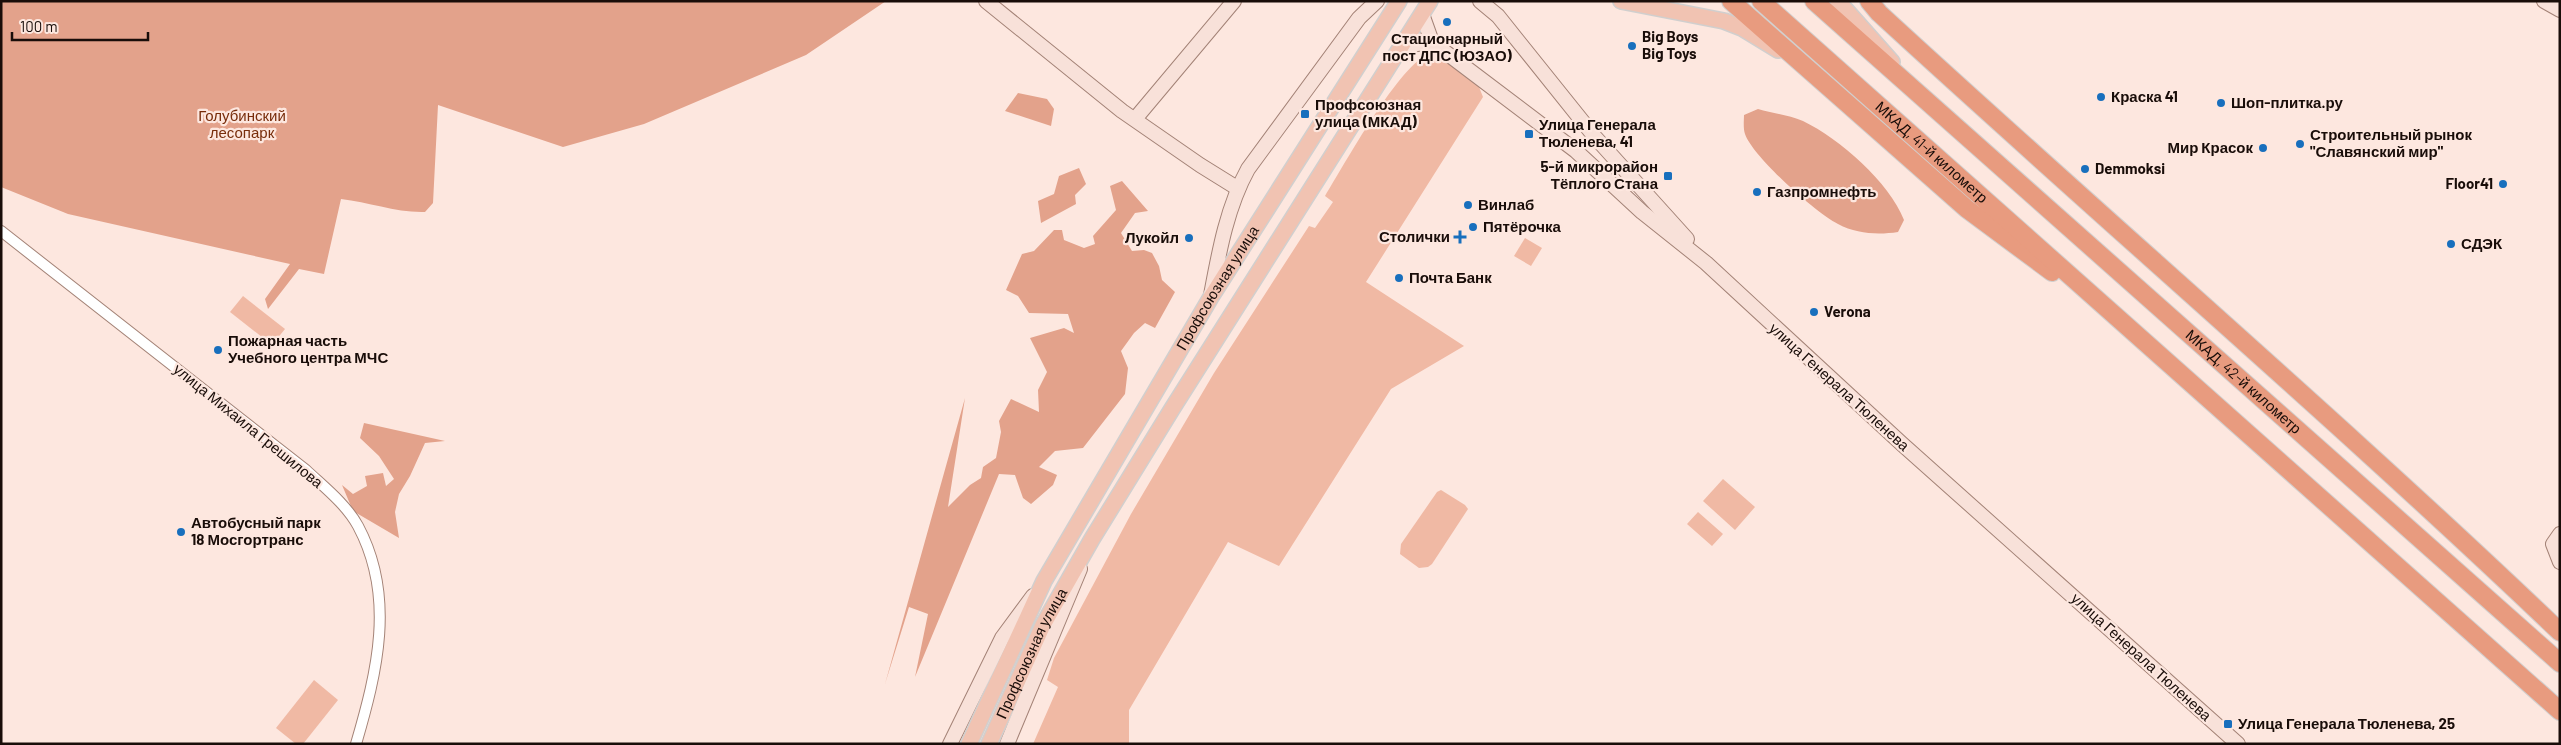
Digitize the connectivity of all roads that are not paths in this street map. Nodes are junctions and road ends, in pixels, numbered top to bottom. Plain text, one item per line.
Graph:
1 (986, 1) edge
2 (1234, 1) edge
3 (1377, 1) edge
4 (1399, 1) edge
5 (1480, 1) edge
6 (1621, 1) edge
7 (1731, 1) edge
8 (1760, 1) edge
9 (1814, 1) edge
10 (1838, 1) edge
11 (1864, 1) edge
12 (2544, 1) edge
13 (1428, 4) edge
14 (1874, 7) edge
15 (2560, 10) edge
16 (1432, 42) junction
17 (1402, 46) junction
18 (1806, 67) junction
19 (1926, 100) junction
20 (1135, 120) junction
21 (1237, 188) junction
22 (1, 231) edge
23 (1706, 263) junction
24 (1210, 297) junction
25 (2100, 303) junction
26 (2560, 534) edge
27 (1092, 539) junction
28 (2560, 562) edge
29 (1044, 581) junction
30 (2560, 632) edge
31 (2560, 663) edge
32 (2560, 711) edge
33 (356, 744) edge
34 (950, 744) edge
35 (969, 744) edge
36 (989, 744) edge
37 (1007, 744) edge
38 (2238, 744) edge

1 - 20 street
2 - 20 street
3 - 21 street
4 - 24 main road, Профсоюзная улица
5 - 23 street
6 - 18 main road
7 - 18 highway
8 - 25 highway, МКАД, 41-й километр
9 - 19 highway
10 - 19 main road
11 - 14 main road
12 - 15 street
13 - 16 street
13 - 17 main road, Профсоюзная улица
14 - 30 highway
16 - 17 street
16 - 23 street, улица Генерала Тюленева
17 - 27 main road, Профсоюзная улица
18 - 25 highway
19 - 31 highway, МКАД, 42-й километр
20 - 21 street
21 - 24 street
22 - 33 street, улица Михаила Грешилова
23 - 38 street, улица Генерала Тюленева
24 - 29 main road, Профсоюзная улица
25 - 32 highway
26 - 28 street
27 - 36 main road, Профсоюзная улица
27 - 37 street, Профсоюзная улица
29 - 34 street, Профсоюзная улица
29 - 35 main road, Профсоюзная улица

